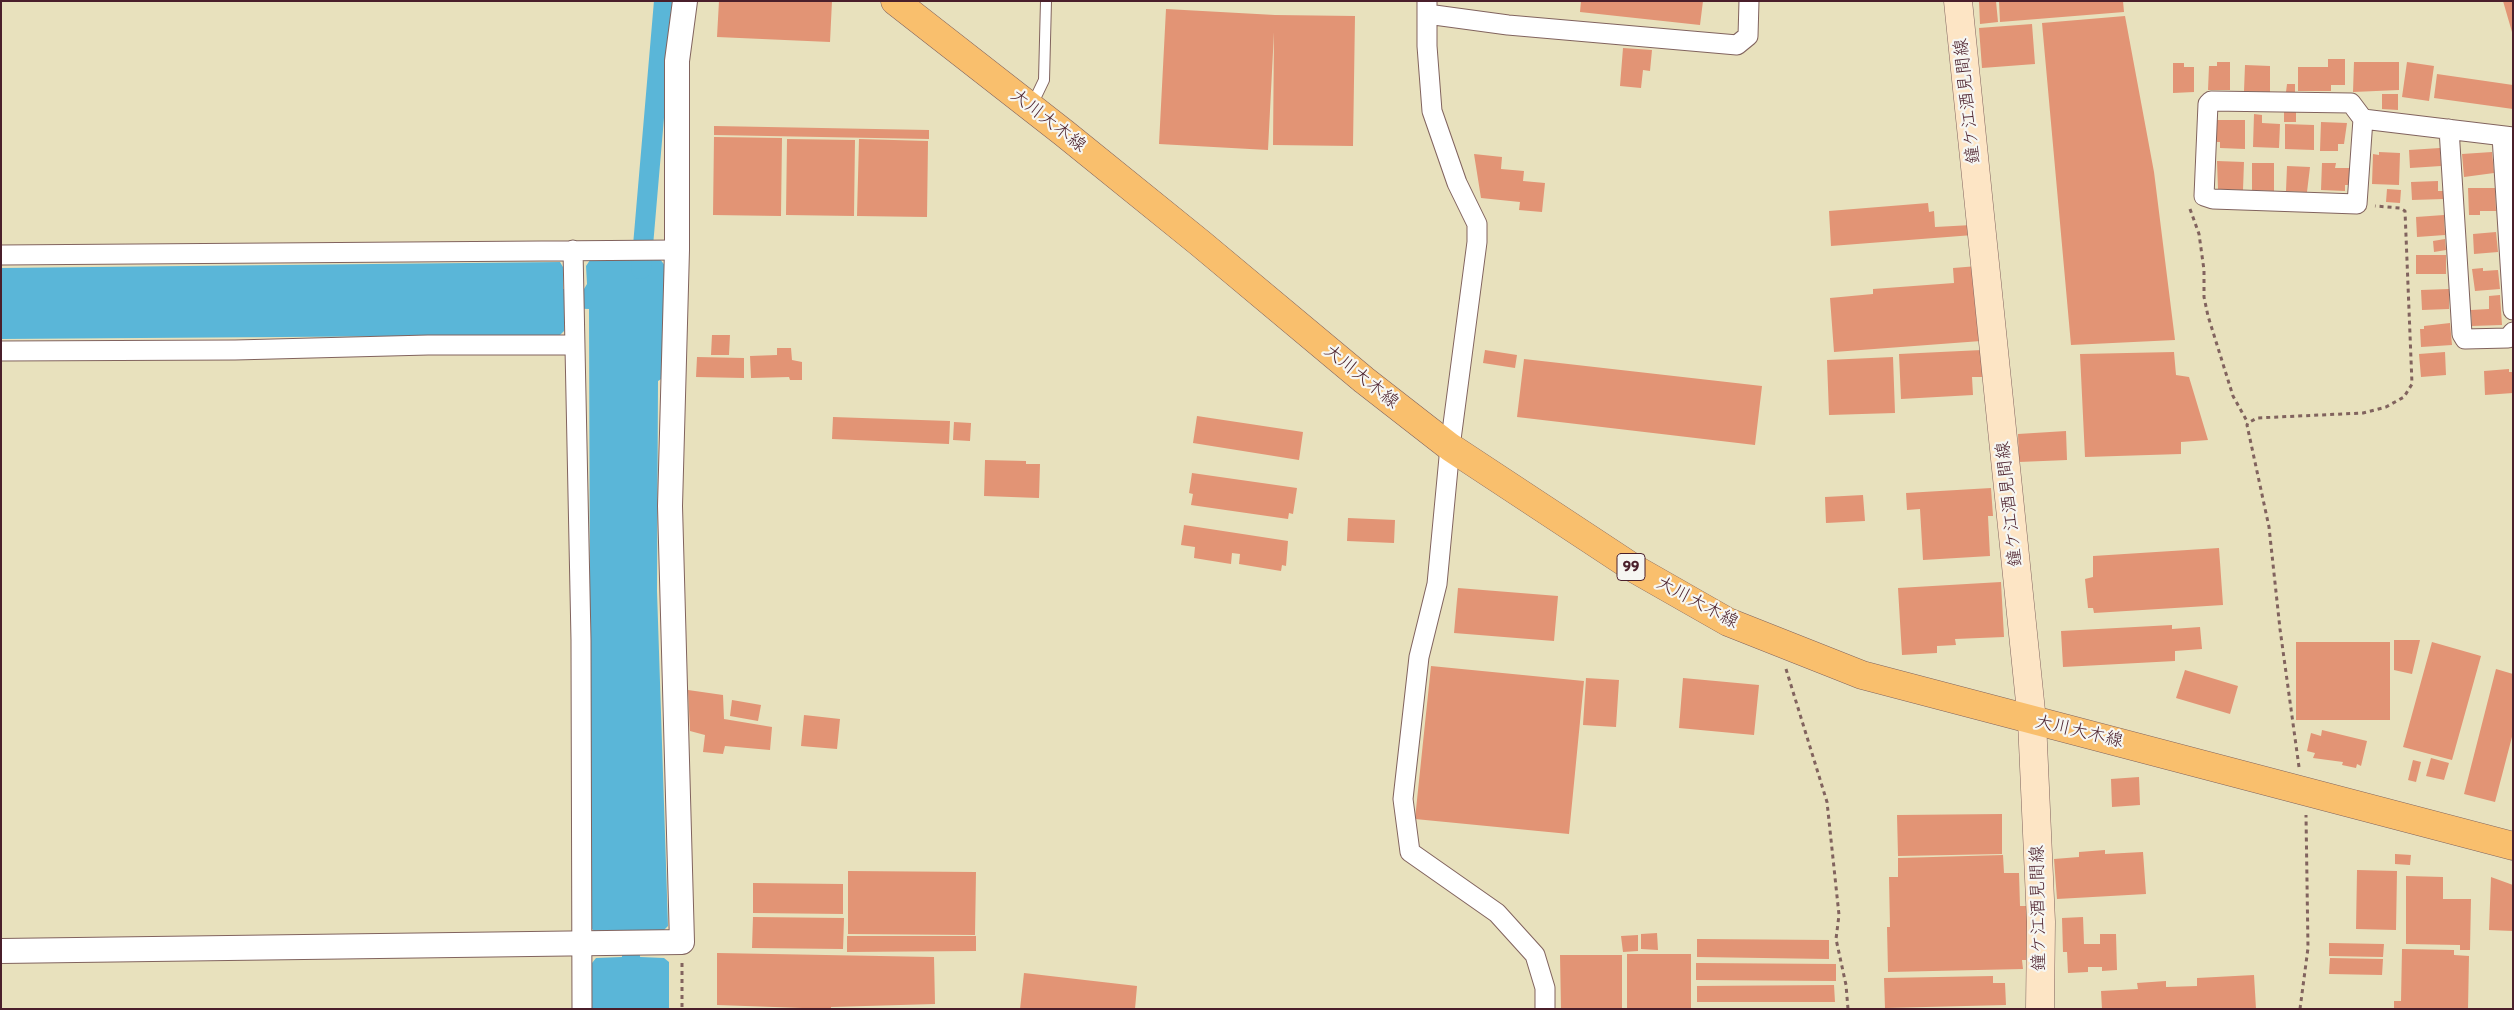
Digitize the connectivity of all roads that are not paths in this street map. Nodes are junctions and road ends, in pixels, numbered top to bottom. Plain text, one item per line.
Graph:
1 (684, 1) edge
2 (895, 1) edge
3 (1046, 1) edge
4 (1749, 1) edge
5 (1958, 1) edge
6 (1427, 8) edge
7 (1031, 107) junction
8 (2363, 119) junction
9 (2449, 129) junction
10 (2507, 136) edge
11 (671, 249) junction
12 (1, 255) edge
13 (573, 256) junction
14 (2513, 310) edge
15 (2513, 332) edge
16 (574, 340) junction
17 (1, 351) edge
18 (1450, 447) junction
19 (2032, 721) junction
20 (2513, 846) edge
21 (589, 944) junction
22 (1, 951) edge
23 (582, 1009) edge
24 (1545, 1009) edge
25 (2040, 1009) edge

1 - 11 street
2 - 7 main road, 大川大木線 / 99
3 - 7 lane
4 - 6 street
5 - 19 main road, 鐘ケ江酒見間線
6 - 18 street
7 - 18 main road, 大川大木線 / 99
8 - 8 street
8 - 9 street
9 - 10 street
9 - 15 street
10 - 14 street
11 - 13 street
11 - 21 street
12 - 13 street
13 - 16 street
16 - 17 street
16 - 21 street
18 - 19 main road, 大川大木線 / 99
18 - 24 street
19 - 20 main road, 大川大木線 / 99
19 - 25 main road, 鐘ケ江酒見間線
21 - 22 street
21 - 23 street

